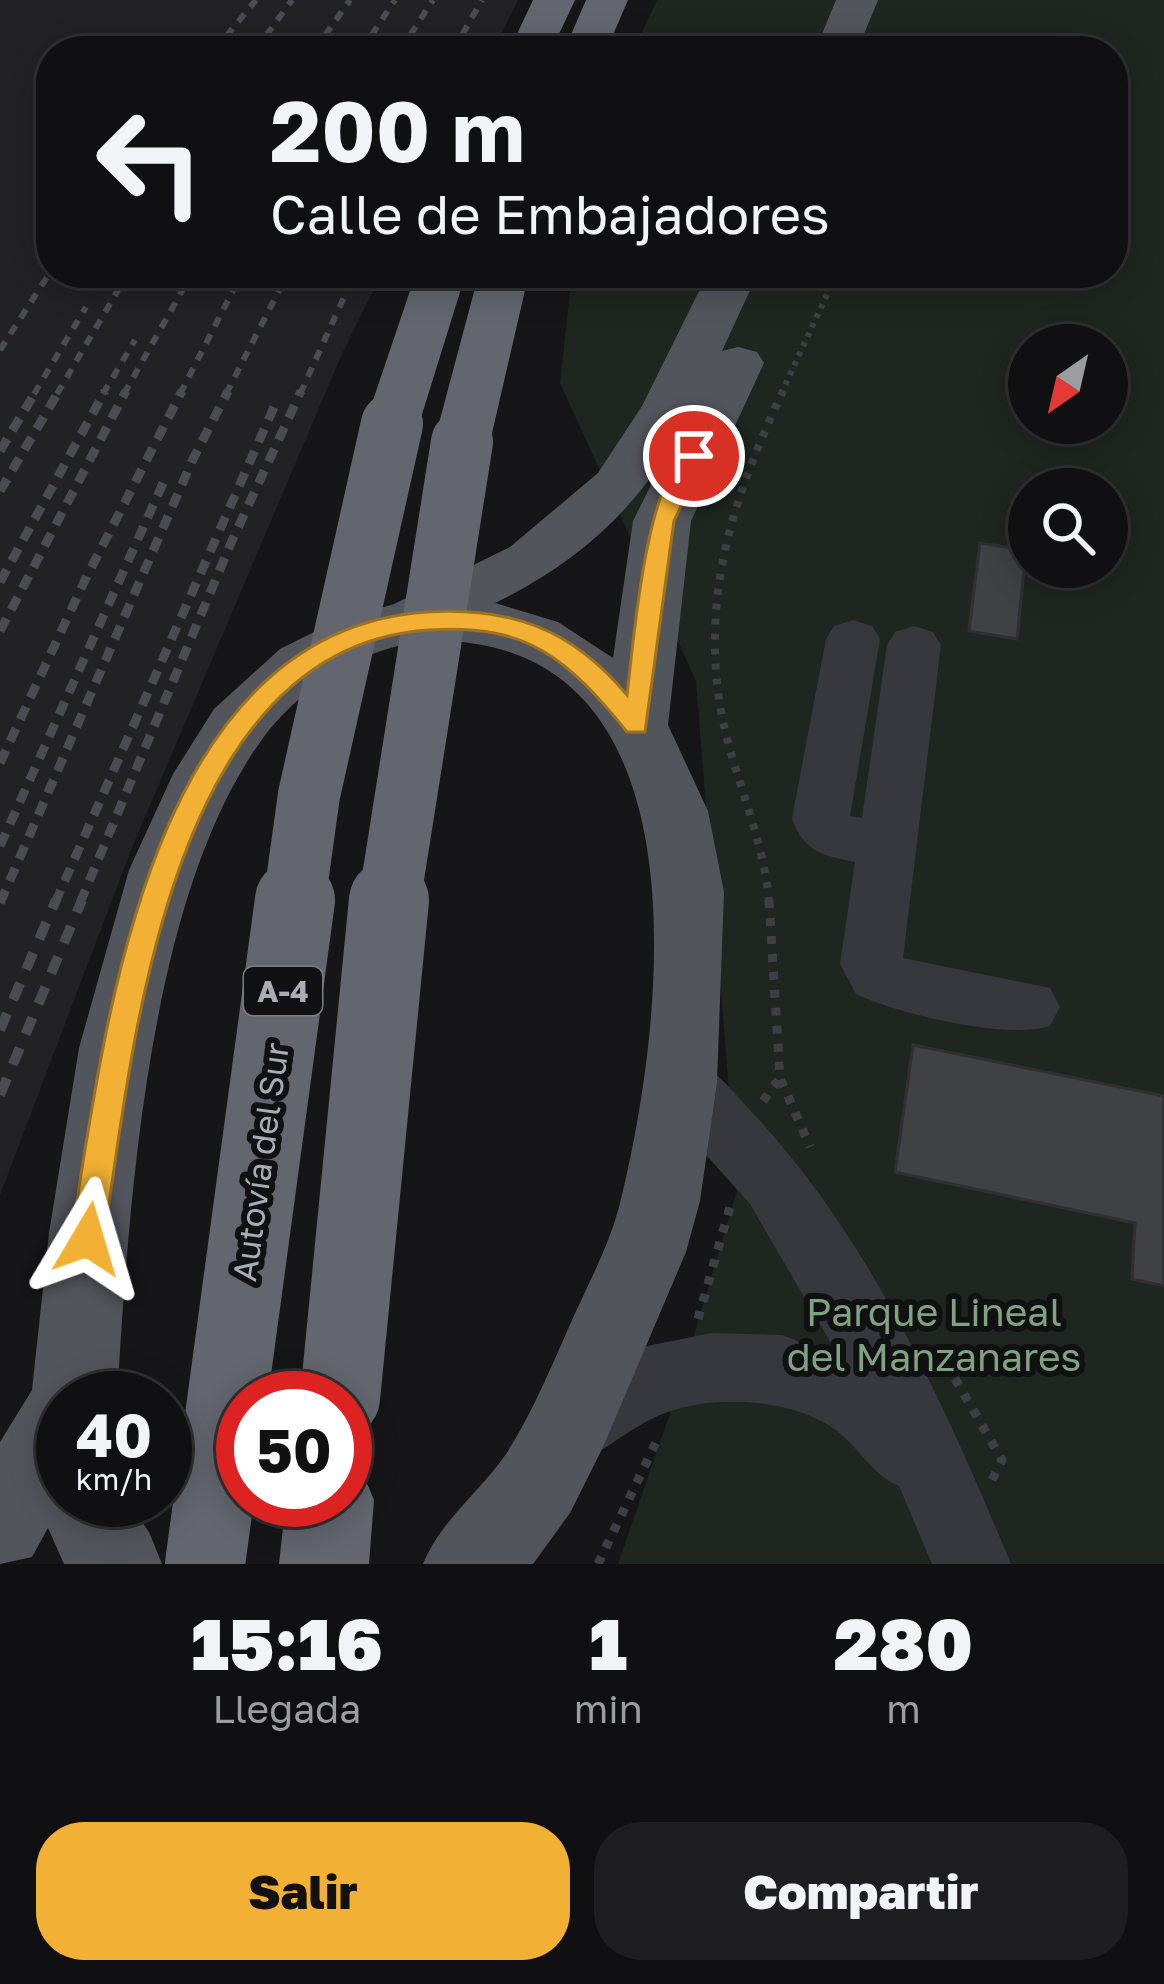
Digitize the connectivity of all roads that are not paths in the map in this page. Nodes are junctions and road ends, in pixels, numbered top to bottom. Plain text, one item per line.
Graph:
1 (554, 0) edge
2 (607, 0) edge
3 (857, 0) edge
4 (895, 0) edge
5 (537, 36) edge
6 (591, 36) edge
7 (842, 36) edge
8 (880, 36) edge
9 (436, 288) edge
10 (500, 288) edge
11 (726, 288) edge
12 (771, 288) edge
13 (402, 622) junction
14 (853, 639) dead end
15 (914, 645) dead end
16 (636, 725) junction
17 (887, 846) junction
18 (1028, 1007) dead end
19 (680, 1080) junction
20 (76, 1371) edge
21 (343, 1371) edge
22 (564, 1433) junction
23 (36, 1464) edge
24 (952, 1518) edge
25 (0, 1525) edge
26 (93, 1527) edge
27 (327, 1527) edge
28 (117, 1564) edge
29 (205, 1564) edge
30 (324, 1564) edge
31 (469, 1564) edge

1 - 5 highway
2 - 6 highway
3 - 7 main road
4 - 8 main road
9 - 29 highway, Autovía del Sur / A-4, bridge
10 - 21 highway, bridge
11 - 13 main road
12 - 16 main road
13 - 16 main road
13 - 20 main road
14 - 17 lane
15 - 17 lane
16 - 19 main road
17 - 18 lane
19 - 22 main road
19 - 24 lane
22 - 24 lane
22 - 31 main road
23 - 25 main road
26 - 28 main road
27 - 30 highway

